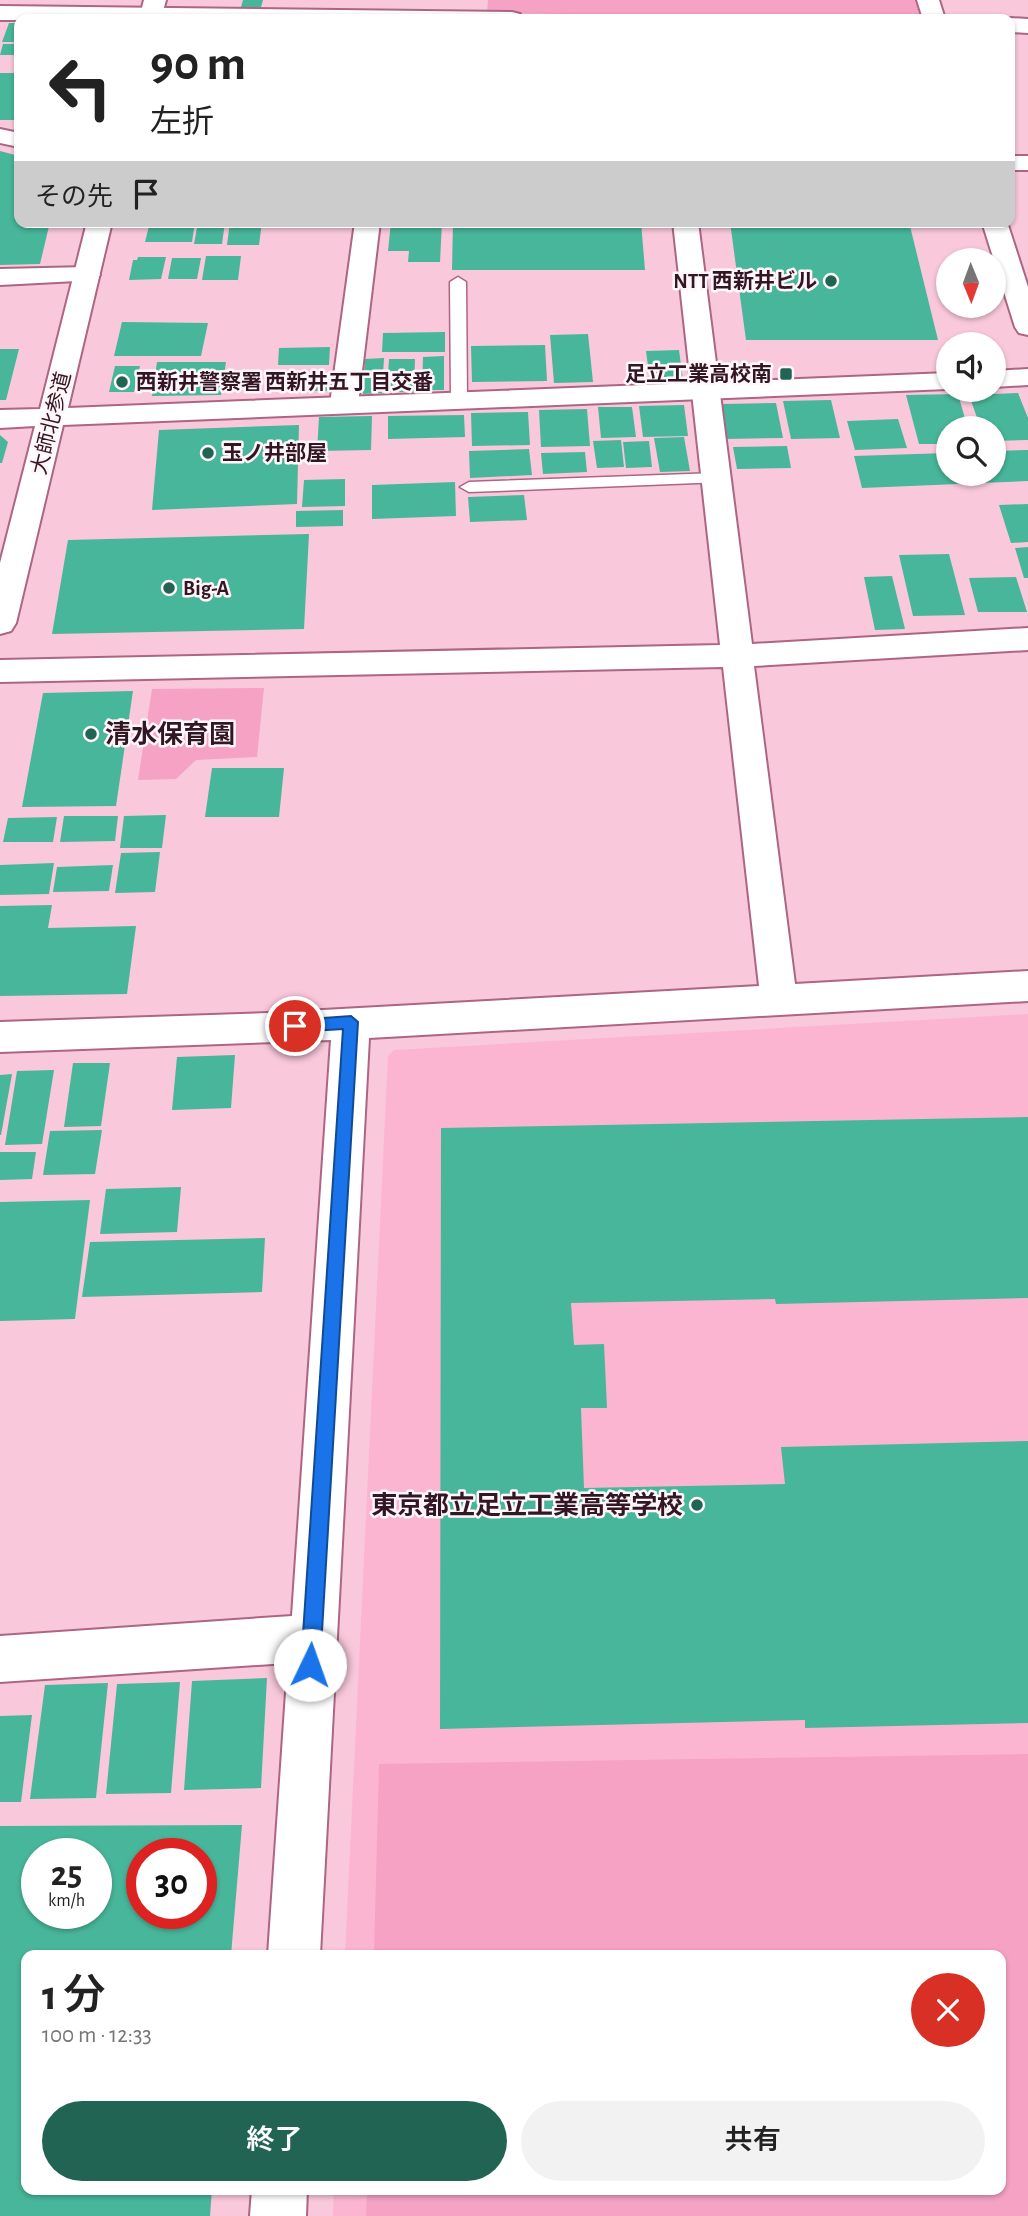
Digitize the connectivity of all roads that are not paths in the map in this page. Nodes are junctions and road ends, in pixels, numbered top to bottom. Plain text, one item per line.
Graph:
1 (152, 11) edge
2 (0, 13) edge
3 (257, 14) edge
4 (99, 228) edge
5 (368, 228) edge
6 (686, 228) edge
7 (997, 228) edge
8 (87, 275) junction
9 (0, 277) edge
10 (458, 282) dead end
11 (1028, 327) edge
12 (1028, 377) edge
13 (1006, 378) edge
14 (936, 381) edge
15 (706, 391) junction
16 (459, 401) junction
17 (344, 404) junction
18 (52, 417) junction
19 (0, 419) edge
20 (717, 478) junction
21 (469, 487) dead end
22 (0, 624) edge
23 (1028, 639) edge
24 (738, 656) junction
25 (0, 671) edge
26 (1028, 986) edge
27 (779, 1001) junction
28 (351, 1022) junction
29 (0, 1037) edge
30 (312, 1638) junction
31 (0, 1659) edge
32 (293, 1950) edge
33 (280, 2195) edge
34 (278, 2216) edge

1 - 2 street
1 - 3 street
4 - 8 street, 大師北参道
5 - 17 street
6 - 15 street
7 - 11 street
8 - 9 street
8 - 18 street, 大師北参道
10 - 16 lane
12 - 13 street
14 - 15 street
15 - 16 street
15 - 20 street
16 - 17 street
17 - 18 street
18 - 19 street
18 - 22 street, 大師北参道
20 - 21 lane
20 - 24 street
23 - 24 street
24 - 25 street
24 - 27 street
26 - 27 street
27 - 28 street
28 - 29 street
28 - 30 street
30 - 31 street
30 - 32 street
33 - 34 street

